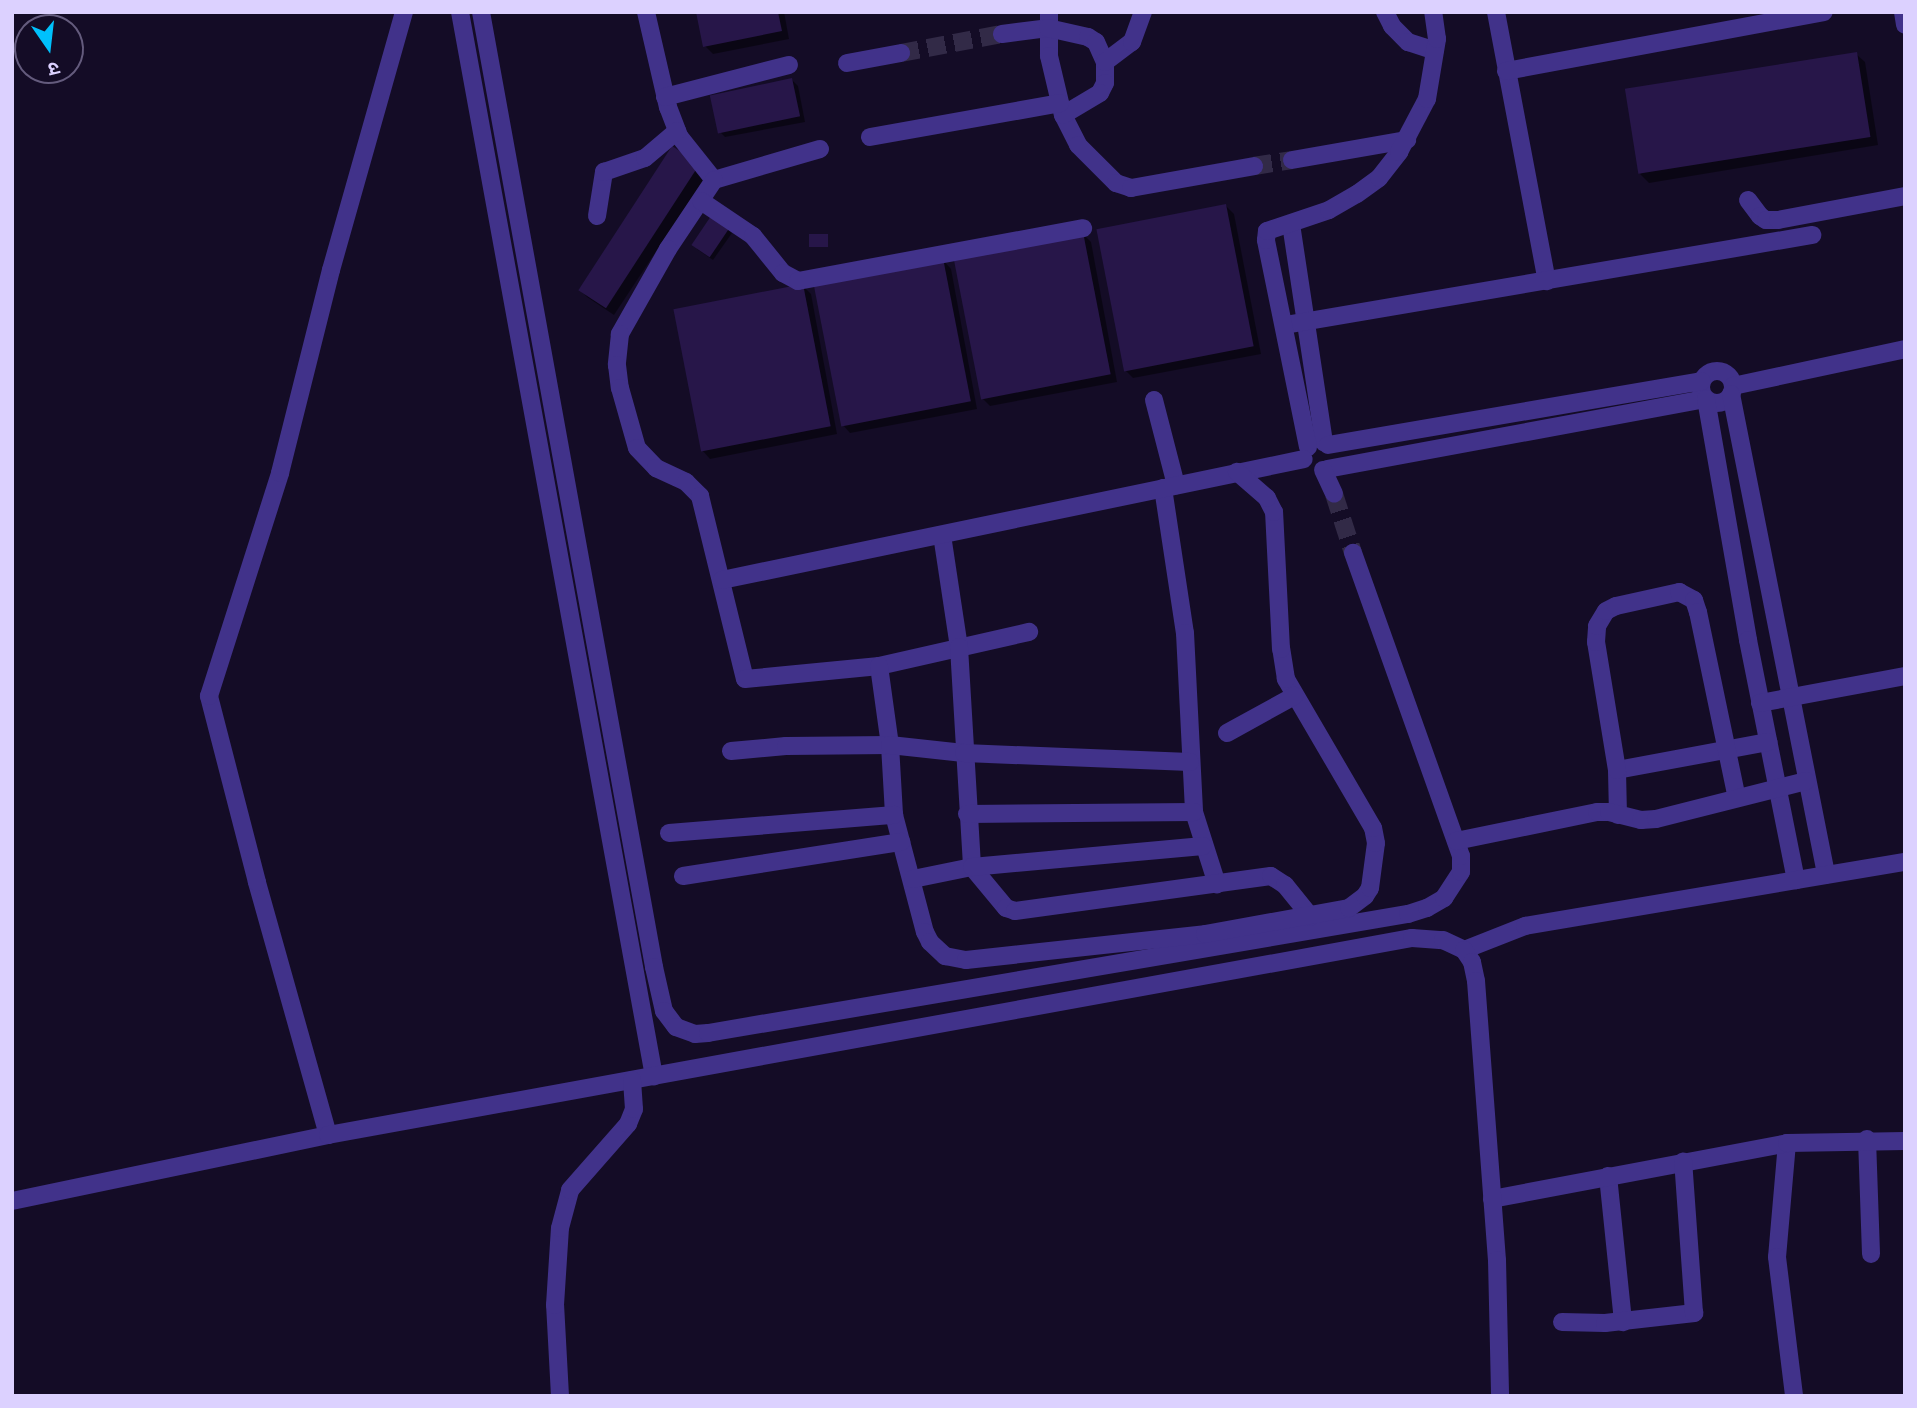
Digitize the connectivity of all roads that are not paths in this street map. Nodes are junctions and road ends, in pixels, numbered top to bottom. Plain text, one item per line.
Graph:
1 (404, 12) edge
2 (460, 12) edge
3 (481, 12) edge
4 (646, 12) edge
5 (1143, 12) edge
6 (1433, 12) edge
7 (1496, 12) edge
8 (1824, 12) edge
9 (1903, 12) edge
10 (1382, 13) edge
11 (1048, 20) edge
12 (1905, 26) edge
13 (1002, 34) tunnel mouth
14 (1435, 51) junction
15 (901, 53) tunnel mouth
16 (1105, 62) junction
17 (847, 63) dead end
18 (789, 65) dead end
19 (1506, 71) junction
20 (665, 97) junction
21 (1062, 109) junction
22 (677, 131) junction
23 (870, 137) dead end
24 (1407, 140) junction
25 (820, 149) dead end
26 (1292, 160) tunnel mouth
27 (1254, 166) tunnel mouth
28 (714, 180) junction
29 (1905, 196) edge
30 (1748, 200) dead end
31 (701, 201) junction
32 (597, 216) dead end
33 (1291, 224) junction
34 (1083, 228) dead end
35 (1812, 235) dead end
36 (1547, 281) junction
37 (1305, 322) junction
38 (1285, 325) junction
39 (1905, 349) edge
40 (1704, 390) junction
41 (1732, 390) junction
42 (1154, 400) dead end
43 (1316, 449) junction
44 (1325, 470) junction
45 (1237, 472) junction
46 (1170, 487) junction
47 (1334, 494) tunnel mouth
48 (942, 535) junction
49 (1353, 553) tunnel mouth
50 (722, 580) junction
51 (1029, 632) dead end
52 (959, 647) junction
53 (879, 666) junction
54 (1905, 676) edge
55 (1294, 696) junction
56 (1789, 697) junction
57 (1760, 703) junction
58 (1227, 733) dead end
59 (1768, 741) junction
60 (890, 745) junction
61 (731, 751) dead end
62 (1725, 751) junction
63 (964, 753) junction
64 (1190, 762) junction
65 (1617, 770) junction
66 (1806, 781) junction
67 (1778, 788) junction
68 (1737, 798) junction
69 (1194, 812) junction
70 (967, 814) junction
71 (1618, 814) junction
72 (894, 815) junction
73 (669, 833) dead end
74 (1456, 841) junction
75 (901, 842) junction
76 (1203, 846) junction
77 (1905, 862) edge
78 (972, 867) junction
79 (1826, 875) junction
80 (683, 876) dead end
81 (913, 879) junction
82 (1796, 880) junction
83 (1217, 884) junction
84 (1311, 917) junction
85 (1464, 950) junction
86 (654, 1076) junction
87 (632, 1080) junction
88 (328, 1135) junction
89 (1867, 1139) junction
90 (1905, 1140) edge
91 (1787, 1143) junction
92 (1683, 1161) junction
93 (1608, 1176) junction
94 (1492, 1199) junction
95 (12, 1201) edge
96 (1871, 1254) dead end
97 (1562, 1322) dead end
98 (1623, 1322) junction
99 (560, 1396) edge
100 (1500, 1396) edge
101 (1794, 1396) edge

1 - 88 street
2 - 86 street
3 - 74 street
4 - 20 street
5 - 16 street
6 - 14 street
7 - 19 street
8 - 19 street
9 - 12 street
10 - 14 street
11 - 13 street
11 - 16 street
11 - 21 street
14 - 24 street
15 - 17 street
16 - 21 street
18 - 20 street
19 - 36 street
20 - 22 street
21 - 23 street
21 - 27 street
22 - 28 street
22 - 32 street
24 - 26 street
24 - 33 street
25 - 28 street
28 - 31 street
29 - 30 street
31 - 34 street
31 - 50 street
33 - 37 street
33 - 38 street
35 - 36 street
36 - 37 street
37 - 38 street
37 - 43 street
38 - 43 street
39 - 41 street
40 - 41 street
40 - 41 street
40 - 43 street
40 - 44 street
40 - 57 street
41 - 56 street
42 - 46 street
43 - 44 street
43 - 44 street
43 - 45 street
44 - 47 street
45 - 46 street
45 - 55 street
46 - 48 street
46 - 64 street
48 - 50 street
48 - 52 street
49 - 74 street
50 - 53 street
51 - 52 street
52 - 53 street
52 - 63 street
53 - 60 street
54 - 56 street
55 - 58 street
55 - 84 street
56 - 57 street
56 - 66 street
57 - 59 street
59 - 62 street
59 - 67 street
60 - 61 street
60 - 63 street
60 - 72 street
62 - 65 street
62 - 65 street
62 - 68 street
63 - 64 street
63 - 70 street
64 - 69 street
65 - 71 street
66 - 67 street
66 - 79 street
67 - 68 street
67 - 82 street
68 - 71 street
69 - 70 street
69 - 76 street
70 - 78 street
71 - 74 street
72 - 73 street
72 - 75 street
75 - 80 street
75 - 81 street
76 - 78 street
76 - 83 street
77 - 79 street
78 - 81 street
78 - 83 street
79 - 82 street
81 - 84 street
82 - 85 street
83 - 84 street
85 - 86 street
85 - 94 street
86 - 87 street
87 - 88 street
87 - 99 street
88 - 95 street
89 - 90 street
89 - 91 street
89 - 96 street
91 - 92 street
91 - 101 street
92 - 93 street
92 - 98 street
93 - 94 street
93 - 98 street
94 - 100 street
97 - 98 street

